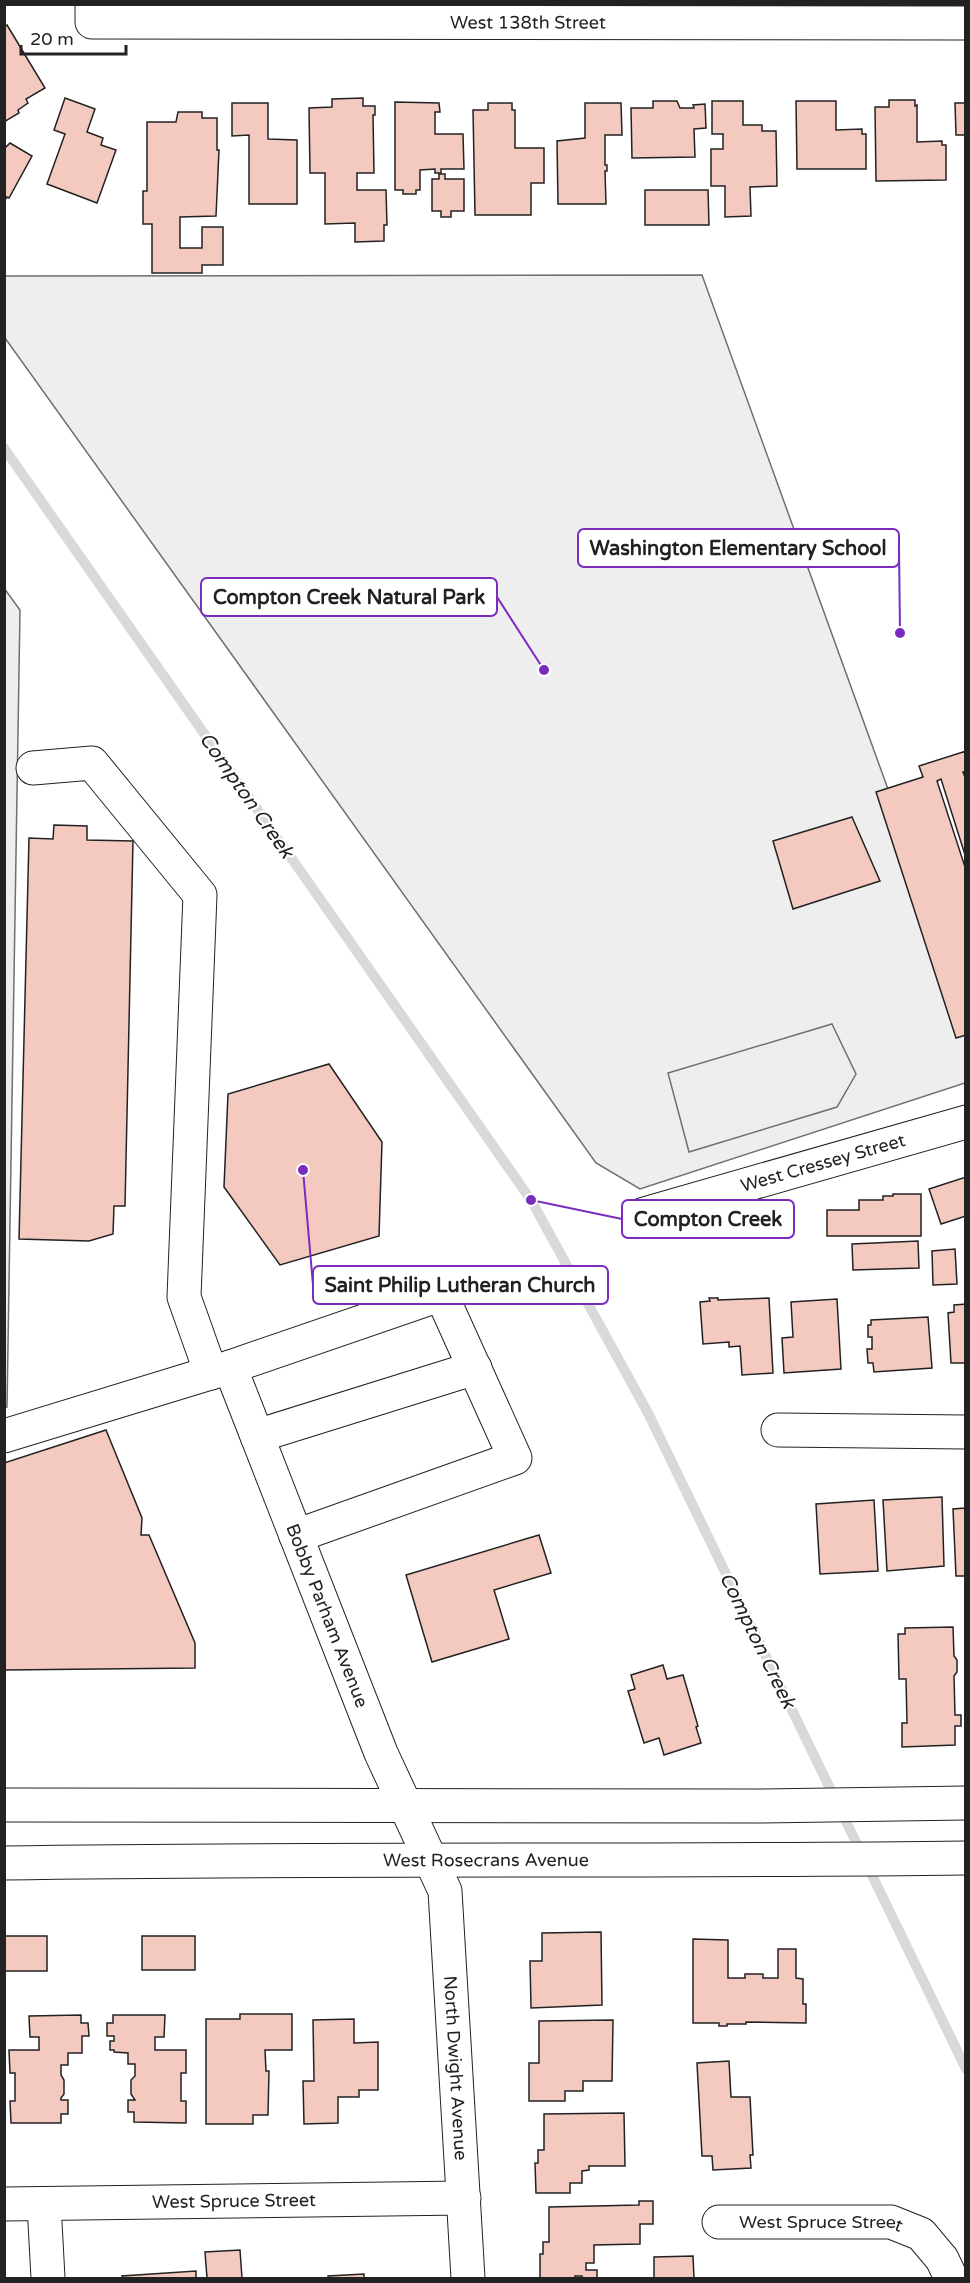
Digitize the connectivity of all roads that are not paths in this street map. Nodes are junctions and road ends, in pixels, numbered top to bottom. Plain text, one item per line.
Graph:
1 (92, 13) edge
2 (966, 23) edge
3 (33, 768) dead end
4 (966, 1122) edge
5 (644, 1214) dead end
6 (475, 1368) junction
7 (220, 1370) junction
8 (778, 1430) dead end
9 (966, 1432) edge
10 (4, 1436) edge
11 (257, 1436) junction
12 (296, 1536) junction
13 (966, 1803) edge
14 (4, 1805) edge
15 (405, 1805) junction
16 (966, 1858) edge
17 (432, 1861) junction
18 (4, 1863) edge
19 (464, 2198) junction
20 (4, 2204) edge
21 (44, 2204) junction
22 (719, 2222) dead end
23 (48, 2278) edge
24 (468, 2278) edge
25 (951, 2278) edge

1 - 2 street, West 138th Street
3 - 7 street, Bobby Parham Avenue
4 - 5 street, West Cressey Street
6 - 7 street
6 - 11 street
6 - 12 street
7 - 10 street
7 - 11 street, Bobby Parham Avenue
8 - 9 street
11 - 12 street, Bobby Parham Avenue
12 - 15 street, Bobby Parham Avenue
13 - 15 street
14 - 15 street
15 - 17 street, Bobby Parham Avenue
16 - 17 street, West Rosecrans Avenue
17 - 18 street, West Rosecrans Avenue
17 - 19 street, North Dwight Avenue
19 - 21 street, West Spruce Street
19 - 24 street, North Dwight Avenue
20 - 21 street, West Spruce Street
21 - 23 street
22 - 25 street, West Spruce Street

